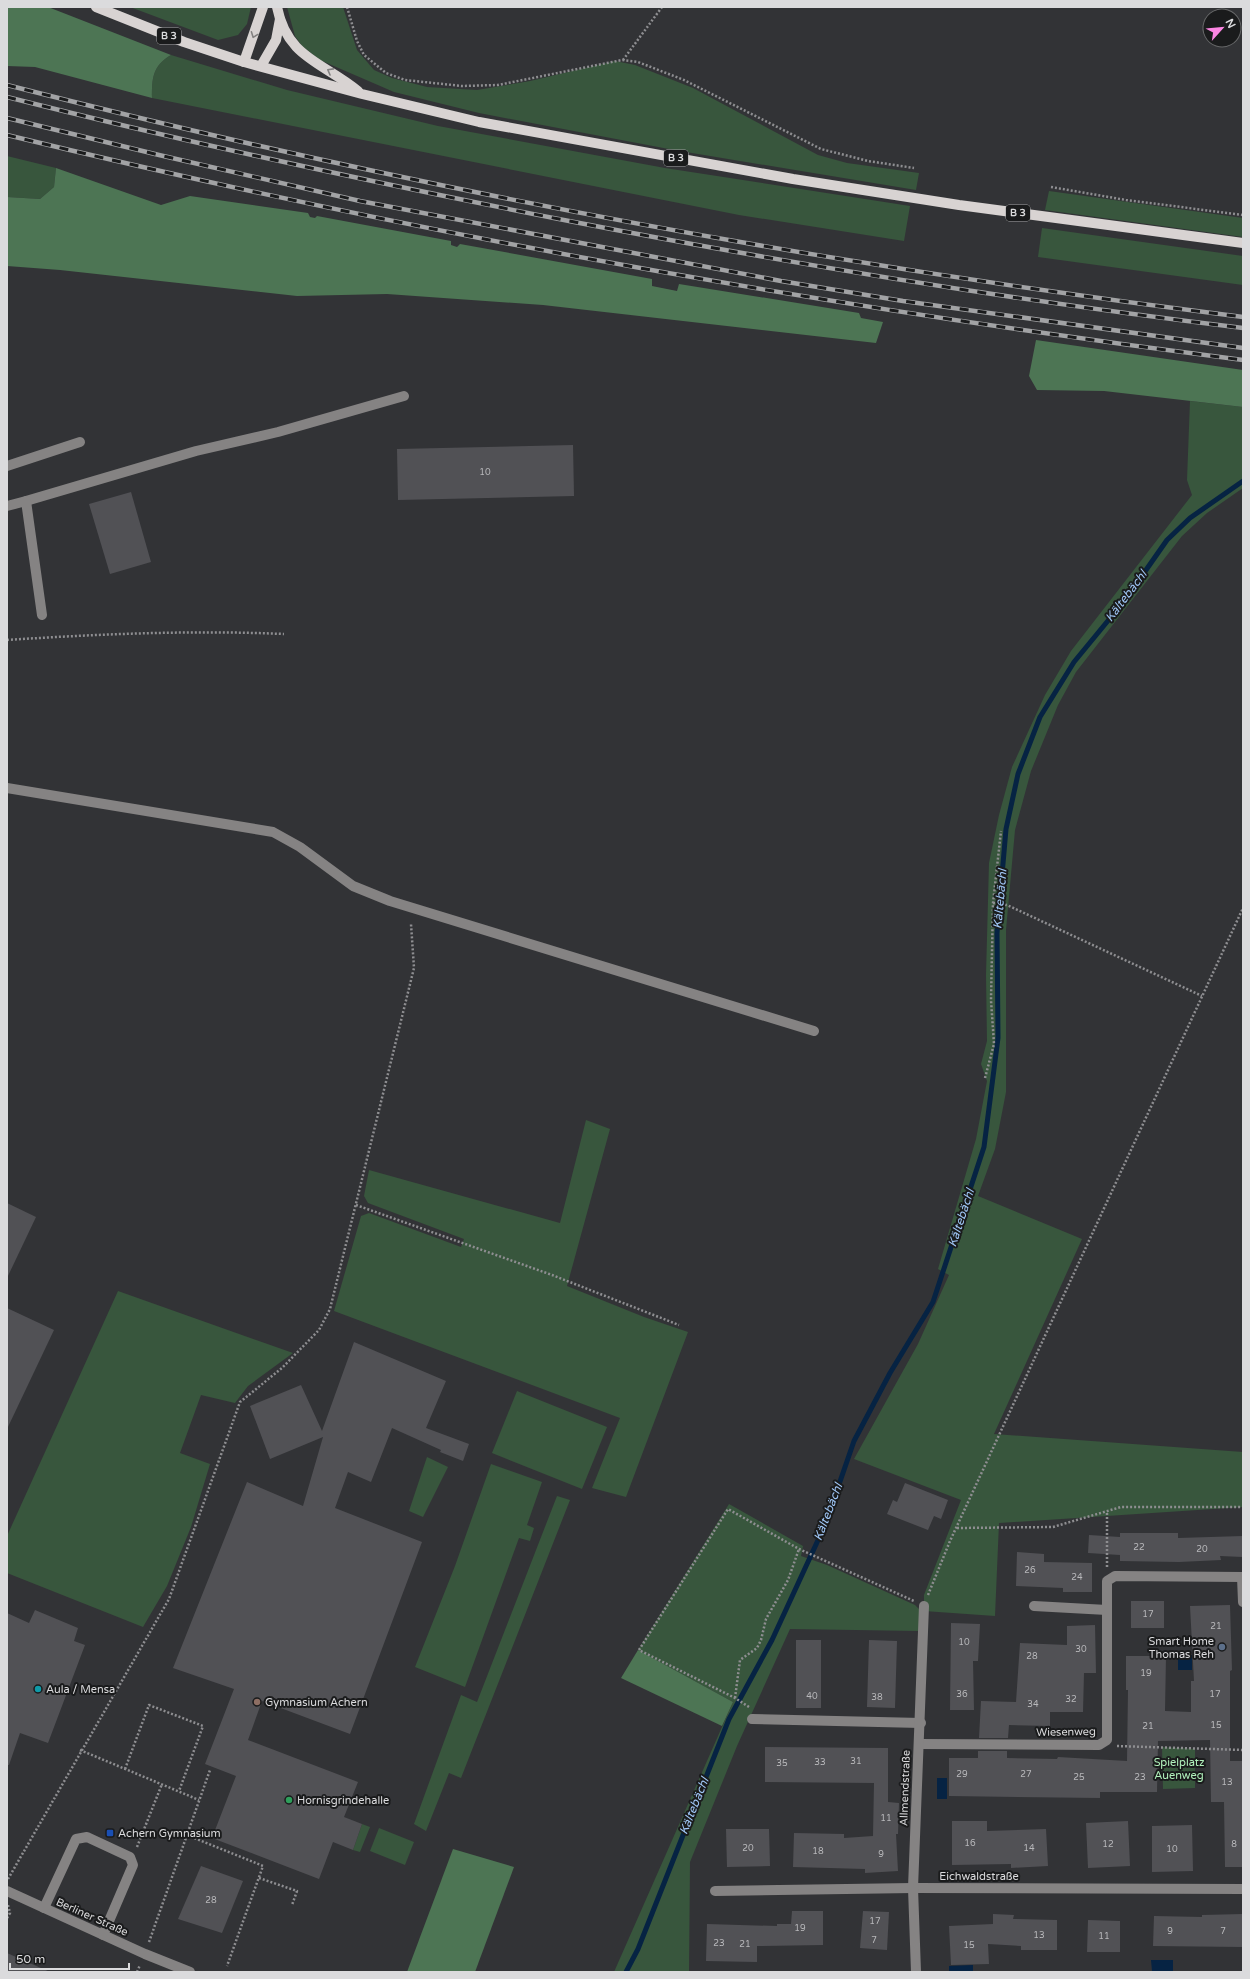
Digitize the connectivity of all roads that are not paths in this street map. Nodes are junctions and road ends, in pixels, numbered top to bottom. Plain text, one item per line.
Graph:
1 (96, 7) edge
2 (263, 7) edge
3 (278, 7) edge
4 (280, 19) junction
5 (244, 62) junction
6 (261, 66) junction
7 (362, 94) junction
8 (1243, 243) edge
9 (404, 396) dead end
10 (80, 442) dead end
11 (7, 466) edge
12 (26, 501) junction
13 (7, 506) edge
14 (42, 615) dead end
15 (7, 788) edge
16 (814, 1031) dead end
17 (1242, 1577) edge
18 (1243, 1602) edge
19 (924, 1606) road end
20 (1034, 1606) dead end
21 (1107, 1610) junction
22 (752, 1719) dead end
23 (921, 1723) junction
24 (919, 1744) junction
25 (913, 1888) junction
26 (1243, 1889) edge
27 (7, 1891) edge
28 (715, 1891) dead end
29 (44, 1908) junction
30 (103, 1935) junction
31 (190, 1972) edge
32 (916, 1972) edge

1 - 5 main road, B 3
2 -> 5 main road
3 - 4 main road
4 - 6 main road
7 -> 4 main road
5 - 6 main road, B 3
6 - 7 main road, B 3
7 - 8 main road, B 3
9 - 12 street
10 - 11 street
12 - 13 street
12 - 14 street
15 - 16 street
17 - 18 street
17 - 21 street, Wiesenweg
19 - 23 street, Allmendstraße
20 - 21 street
21 - 24 street, Wiesenweg
22 - 23 street
23 - 24 street, Allmendstraße
24 - 25 street, Allmendstraße
25 - 26 street, Eichwaldstraße
25 - 28 street, Eichwaldstraße
25 - 32 street, Allmendstraße
27 - 29 street, Berliner Straße
29 - 30 street, Berliner Straße
29 - 30 street
30 - 31 street, Berliner Straße

